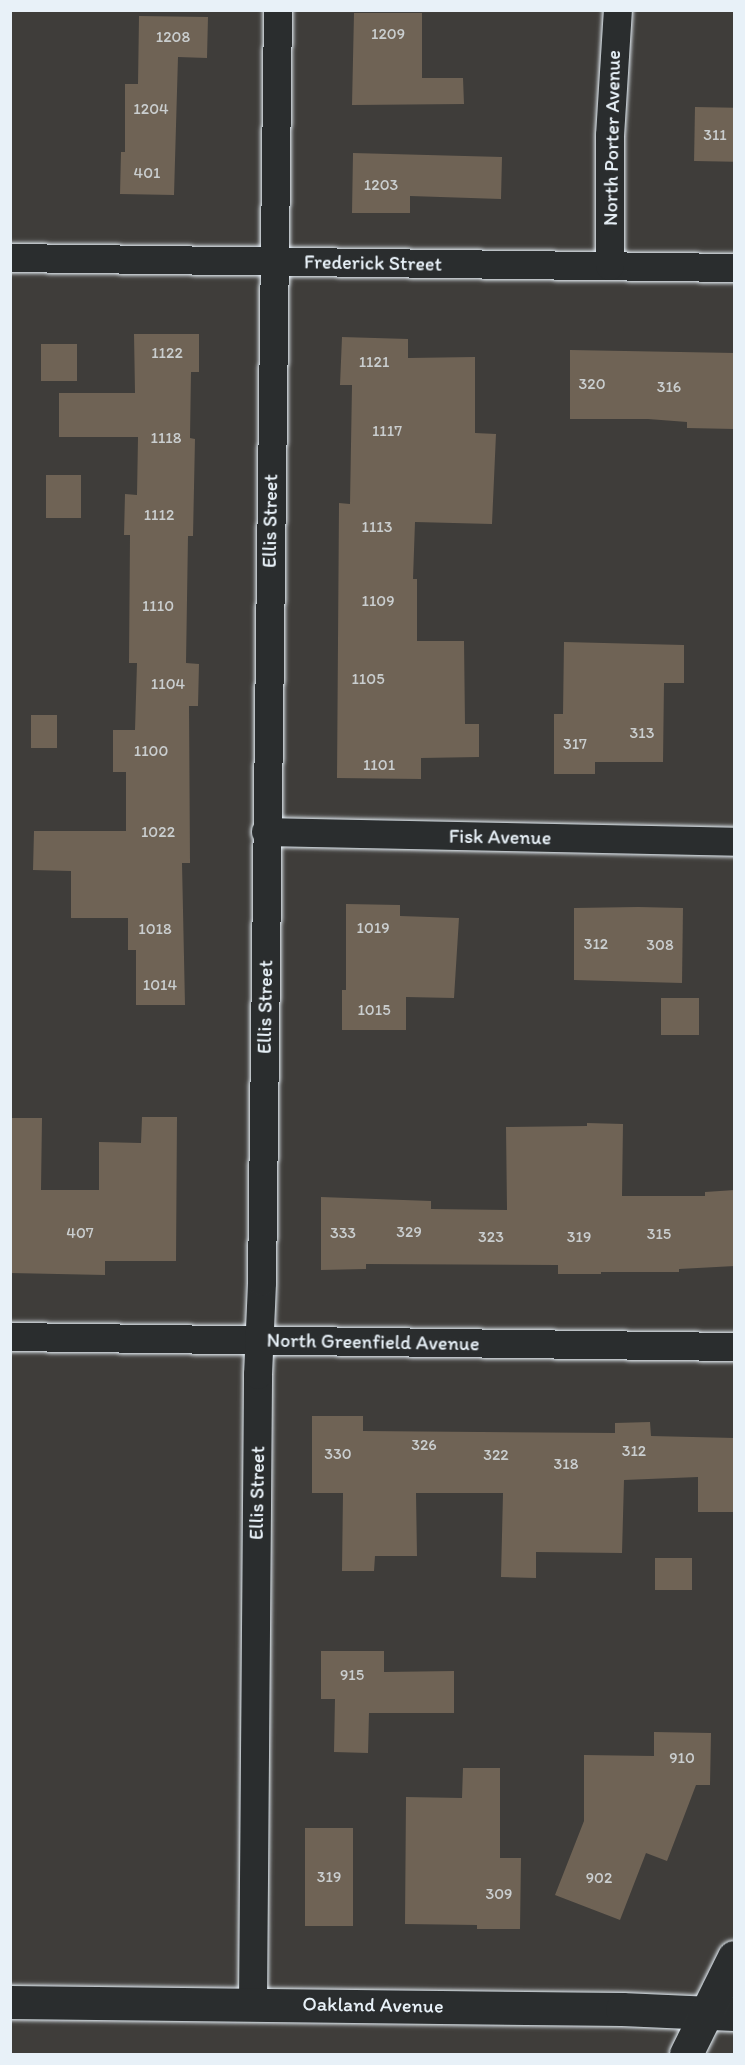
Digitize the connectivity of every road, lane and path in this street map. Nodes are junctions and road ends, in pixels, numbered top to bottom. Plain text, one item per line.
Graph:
1 (278, 10) edge
2 (618, 10) edge
3 (10, 258) edge
4 (273, 262) junction
5 (610, 266) junction
6 (735, 268) edge
7 (266, 832) junction
8 (735, 842) edge
9 (10, 1337) edge
10 (259, 1340) junction
11 (735, 1347) edge
12 (735, 1957) edge
13 (10, 2002) edge
14 (253, 2004) junction
15 (720, 2013) edge
16 (686, 2055) edge

1 - 4 street, Ellis Street
2 - 5 street, North Porter Avenue
3 - 4 street, Frederick Street
4 - 5 street, Frederick Street
4 - 7 street, Ellis Street
5 - 6 street, Frederick Street
7 - 8 street, Fisk Avenue
7 - 10 street, Ellis Street
9 - 10 street, North Greenfield Avenue
10 - 11 street, North Greenfield Avenue
10 - 14 street, Ellis Street
12 - 15 street
13 - 14 street, Oakland Avenue
14 - 15 street, Oakland Avenue
15 - 16 street

